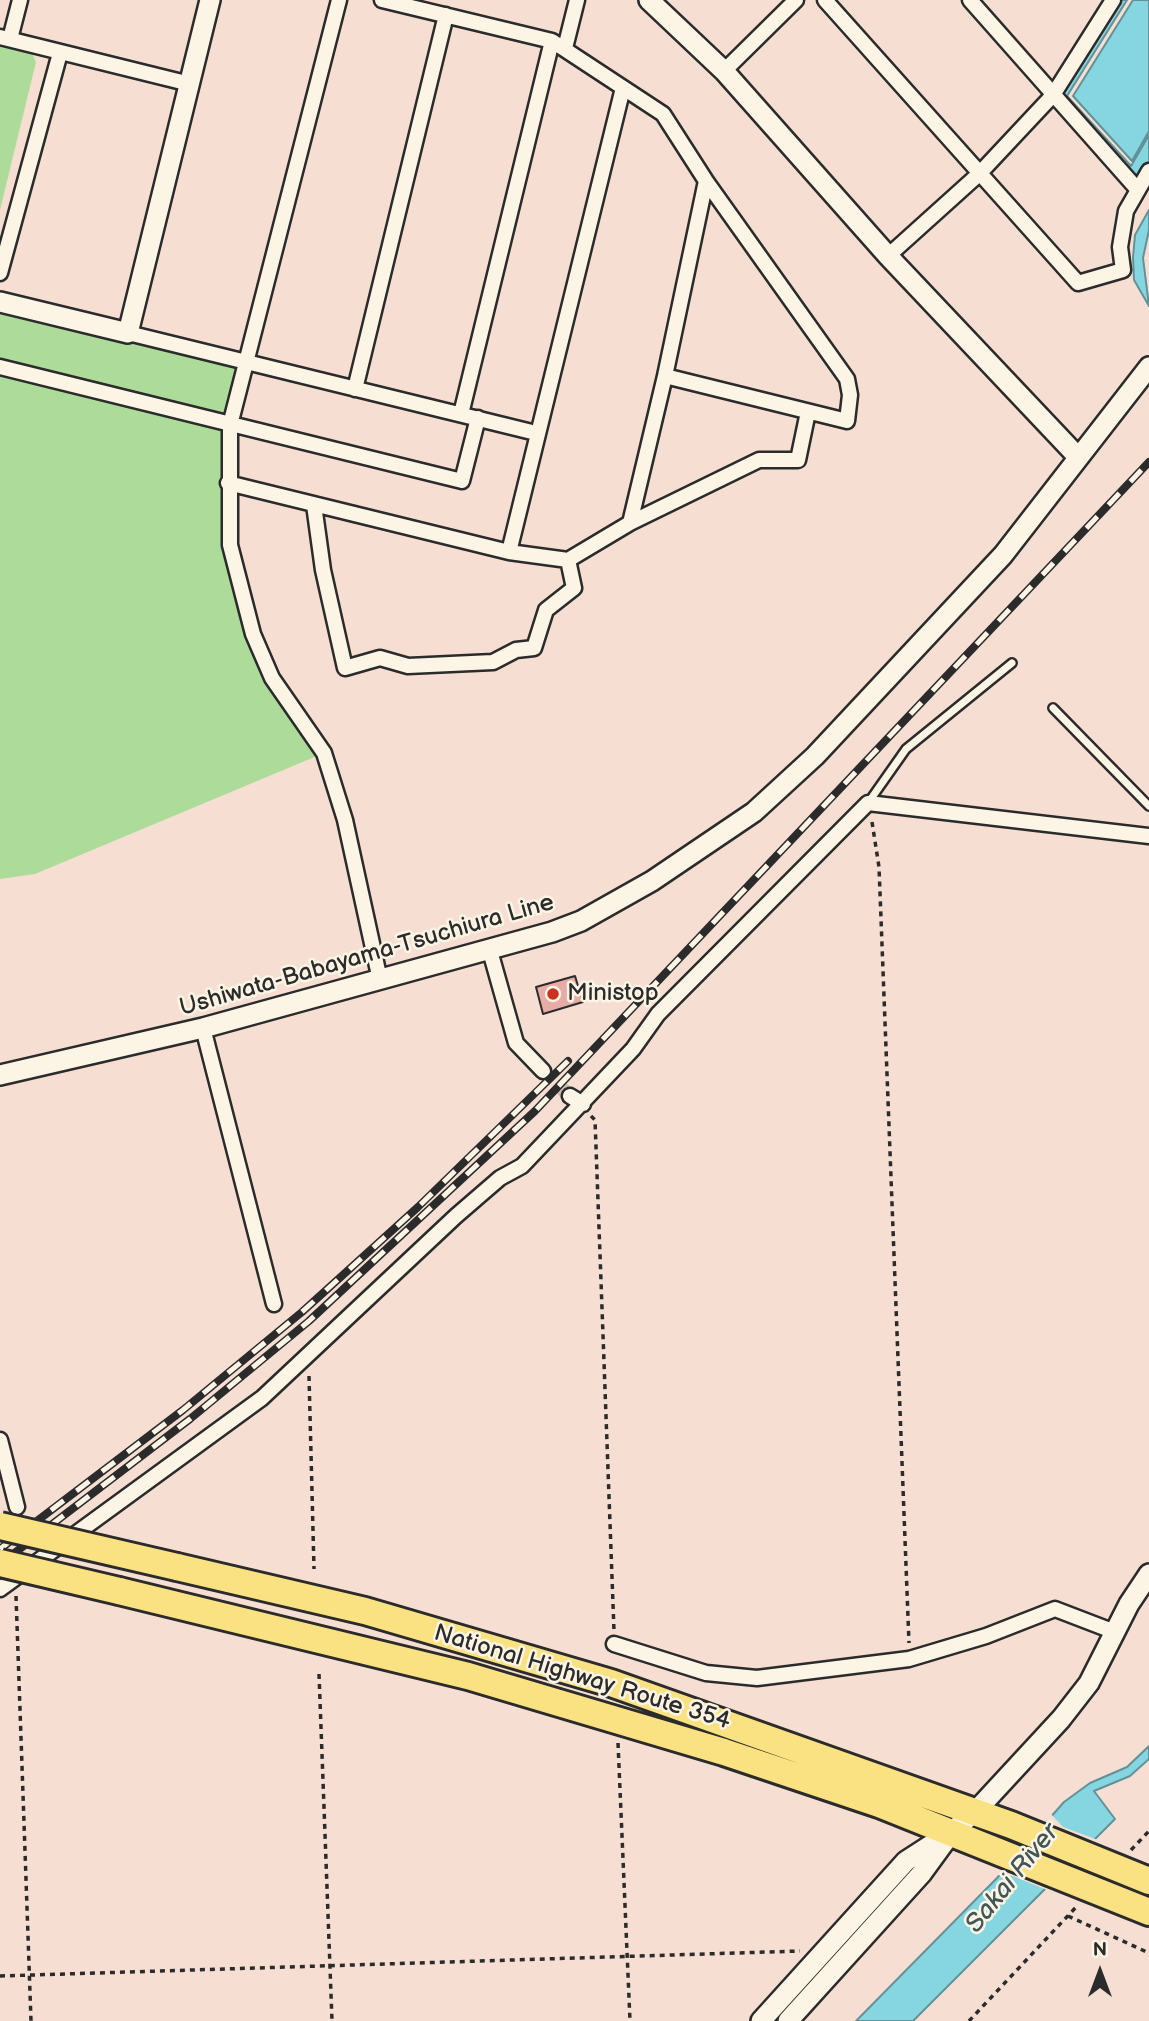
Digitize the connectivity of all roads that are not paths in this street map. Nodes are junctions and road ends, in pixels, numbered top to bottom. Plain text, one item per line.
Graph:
1 (20, 0) edge
2 (210, 0) edge
3 (340, 0) edge
4 (382, 0) edge
5 (577, 0) edge
6 (649, 0) edge
7 (796, 0) edge
8 (825, 0) edge
9 (970, 0) edge
10 (1113, 0) edge
11 (446, 15) junction
12 (5, 38) edge
13 (558, 45) junction
14 (60, 53) junction
15 (724, 71) junction
16 (190, 84) junction
17 (622, 88) junction
18 (1053, 95) junction
19 (1149, 171) edge
20 (979, 174) junction
21 (706, 181) junction
22 (1138, 190) junction
23 (888, 256) junction
24 (0, 273) edge
25 (0, 302) edge
26 (128, 333) junction
27 (248, 362) junction
28 (0, 367) edge
29 (1149, 367) edge
30 (665, 376) junction
31 (355, 388) junction
32 (808, 412) junction
33 (461, 414) junction
34 (478, 418) junction
35 (230, 425) junction
36 (537, 433) junction
37 (1078, 457) junction
38 (228, 483) junction
39 (314, 505) junction
40 (630, 523) junction
41 (509, 552) junction
42 (568, 560) junction
43 (1012, 663) dead end
44 (1053, 708) dead end
45 (868, 803) junction
46 (1149, 806) edge
47 (1149, 836) edge
48 (490, 951) junction
49 (380, 980) junction
50 (203, 1028) junction
51 (543, 1071) tunnel mouth
52 (0, 1075) edge
53 (570, 1096) tunnel mouth
54 (583, 1104) junction
55 (274, 1304) dead end
56 (0, 1440) edge
57 (9, 1516) edge
58 (8, 1570) edge
59 (1149, 1574) edge
60 (0, 1590) edge
61 (1115, 1632) junction
62 (614, 1644) road end
63 (975, 1812) junction
64 (951, 1832) junction
65 (1149, 1881) edge
66 (1149, 1912) edge
67 (761, 2021) edge
68 (788, 2021) edge

1 - 12 street
2 - 16 street
3 - 27 street
4 - 11 street
5 - 13 street
6 - 15 street
7 - 15 street
8 - 20 street
9 - 18 street
10 - 18 street
11 - 13 street
11 - 31 street
12 - 14 street
13 - 17 street
13 - 33 street
14 - 16 street
14 - 24 street
15 - 23 street
16 - 26 street
17 - 21 street
17 - 36 street
18 - 20 street
18 - 22 street
19 - 22 street
20 - 22 street
20 - 23 street
21 - 30 street
21 - 32 street
23 - 37 street
25 - 26 street
26 - 27 street
27 - 31 street
27 - 35 street
28 - 35 street
29 - 37 street, Ushiwata-Babayama-Tsuchiura Line
30 - 32 street
30 - 40 street
31 - 33 street
32 - 40 street
33 - 34 street
34 - 35 street
34 - 36 street
35 - 38 street
36 - 41 street
37 - 48 street, Ushiwata-Babayama-Tsuchiura Line
38 - 39 street
38 - 49 street
39 - 41 street
39 - 42 street
40 - 42 street
41 - 42 street
43 - 45 lane
44 - 46 lane
45 - 47 street
45 - 54 street
48 - 49 street, Ushiwata-Babayama-Tsuchiura Line
48 - 51 street
49 - 50 street, Ushiwata-Babayama-Tsuchiura Line
50 - 52 street, Ushiwata-Babayama-Tsuchiura Line
50 - 55 street
53 - 54 street
54 - 58 street
56 - 57 street
57 - 63 highway, National Highway Route 354, bridge
58 - 60 street
58 - 64 highway, National Highway Route 354, bridge
59 - 61 street
61 - 62 street
61 - 63 street
63 - 64 street
63 - 65 highway, National Highway Route 354
64 - 66 highway, National Highway Route 354
64 - 67 street
64 - 68 street

